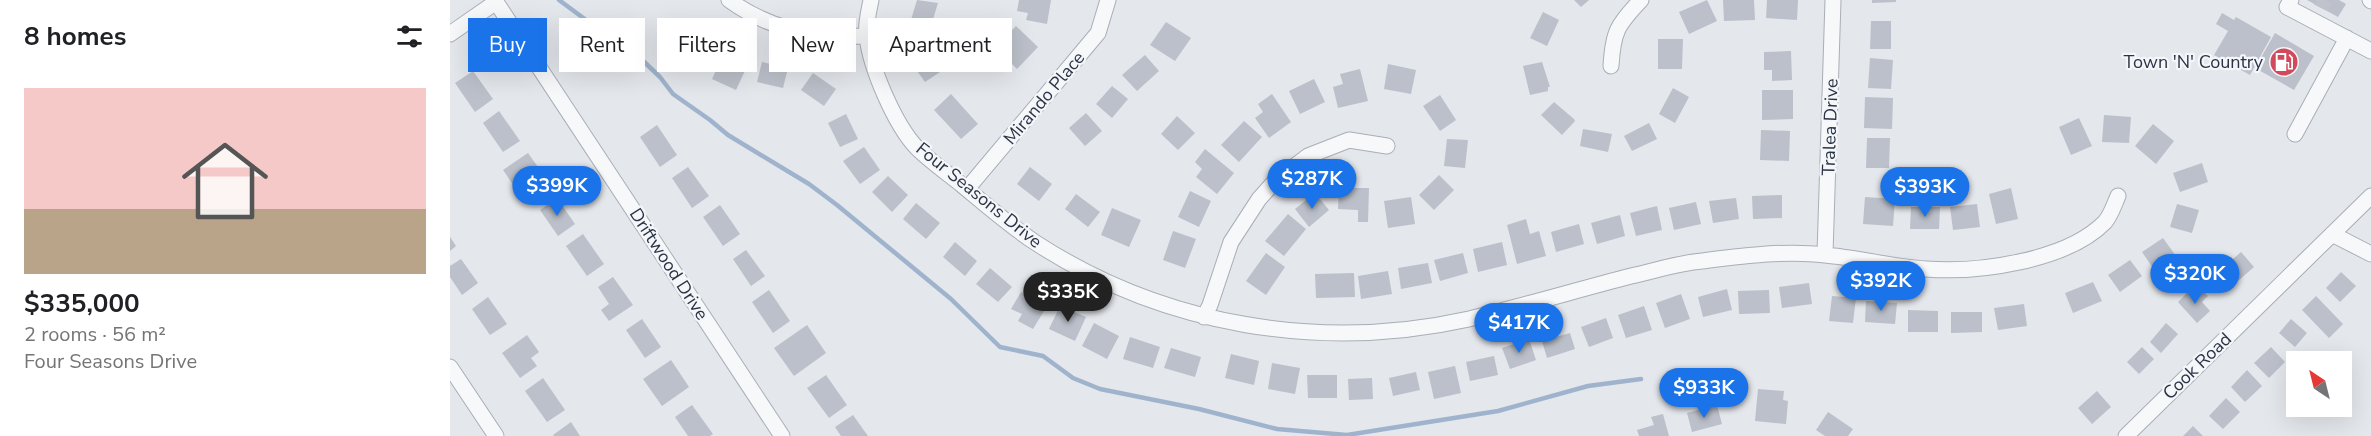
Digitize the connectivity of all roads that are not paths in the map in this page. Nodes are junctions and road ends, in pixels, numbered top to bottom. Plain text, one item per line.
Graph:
1 (729, 0) edge
2 (871, 0) edge
3 (1108, 0) edge
4 (1641, 0) edge
5 (1833, 0) edge
6 (2284, 2) edge
7 (450, 34) edge
8 (867, 36) junction
9 (2347, 38) junction
10 (2371, 50) edge
11 (1611, 66) dead end
12 (2295, 134) dead end
13 (1387, 146) dead end
14 (966, 189) junction
15 (2118, 196) dead end
16 (2371, 196) edge
17 (2332, 234) junction
18 (2371, 254) edge
19 (1825, 255) junction
20 (1204, 317) junction
21 (450, 367) edge
22 (496, 436) edge
23 (782, 436) edge
24 (2126, 436) edge

1 - 8 street
2 - 8 street
3 - 14 street, Mirando Place
4 - 11 street
5 - 19 street, Tralea Drive
6 - 9 street
7 - 23 street, Driftwood Drive
8 - 14 street, Four Seasons Drive
9 - 10 street
9 - 12 street
13 - 20 street
14 - 20 street, Four Seasons Drive
15 - 19 street, Four Seasons Drive
16 - 17 street, Cook Road
17 - 18 street
17 - 24 street, Cook Road
19 - 20 street, Four Seasons Drive
21 - 22 street

